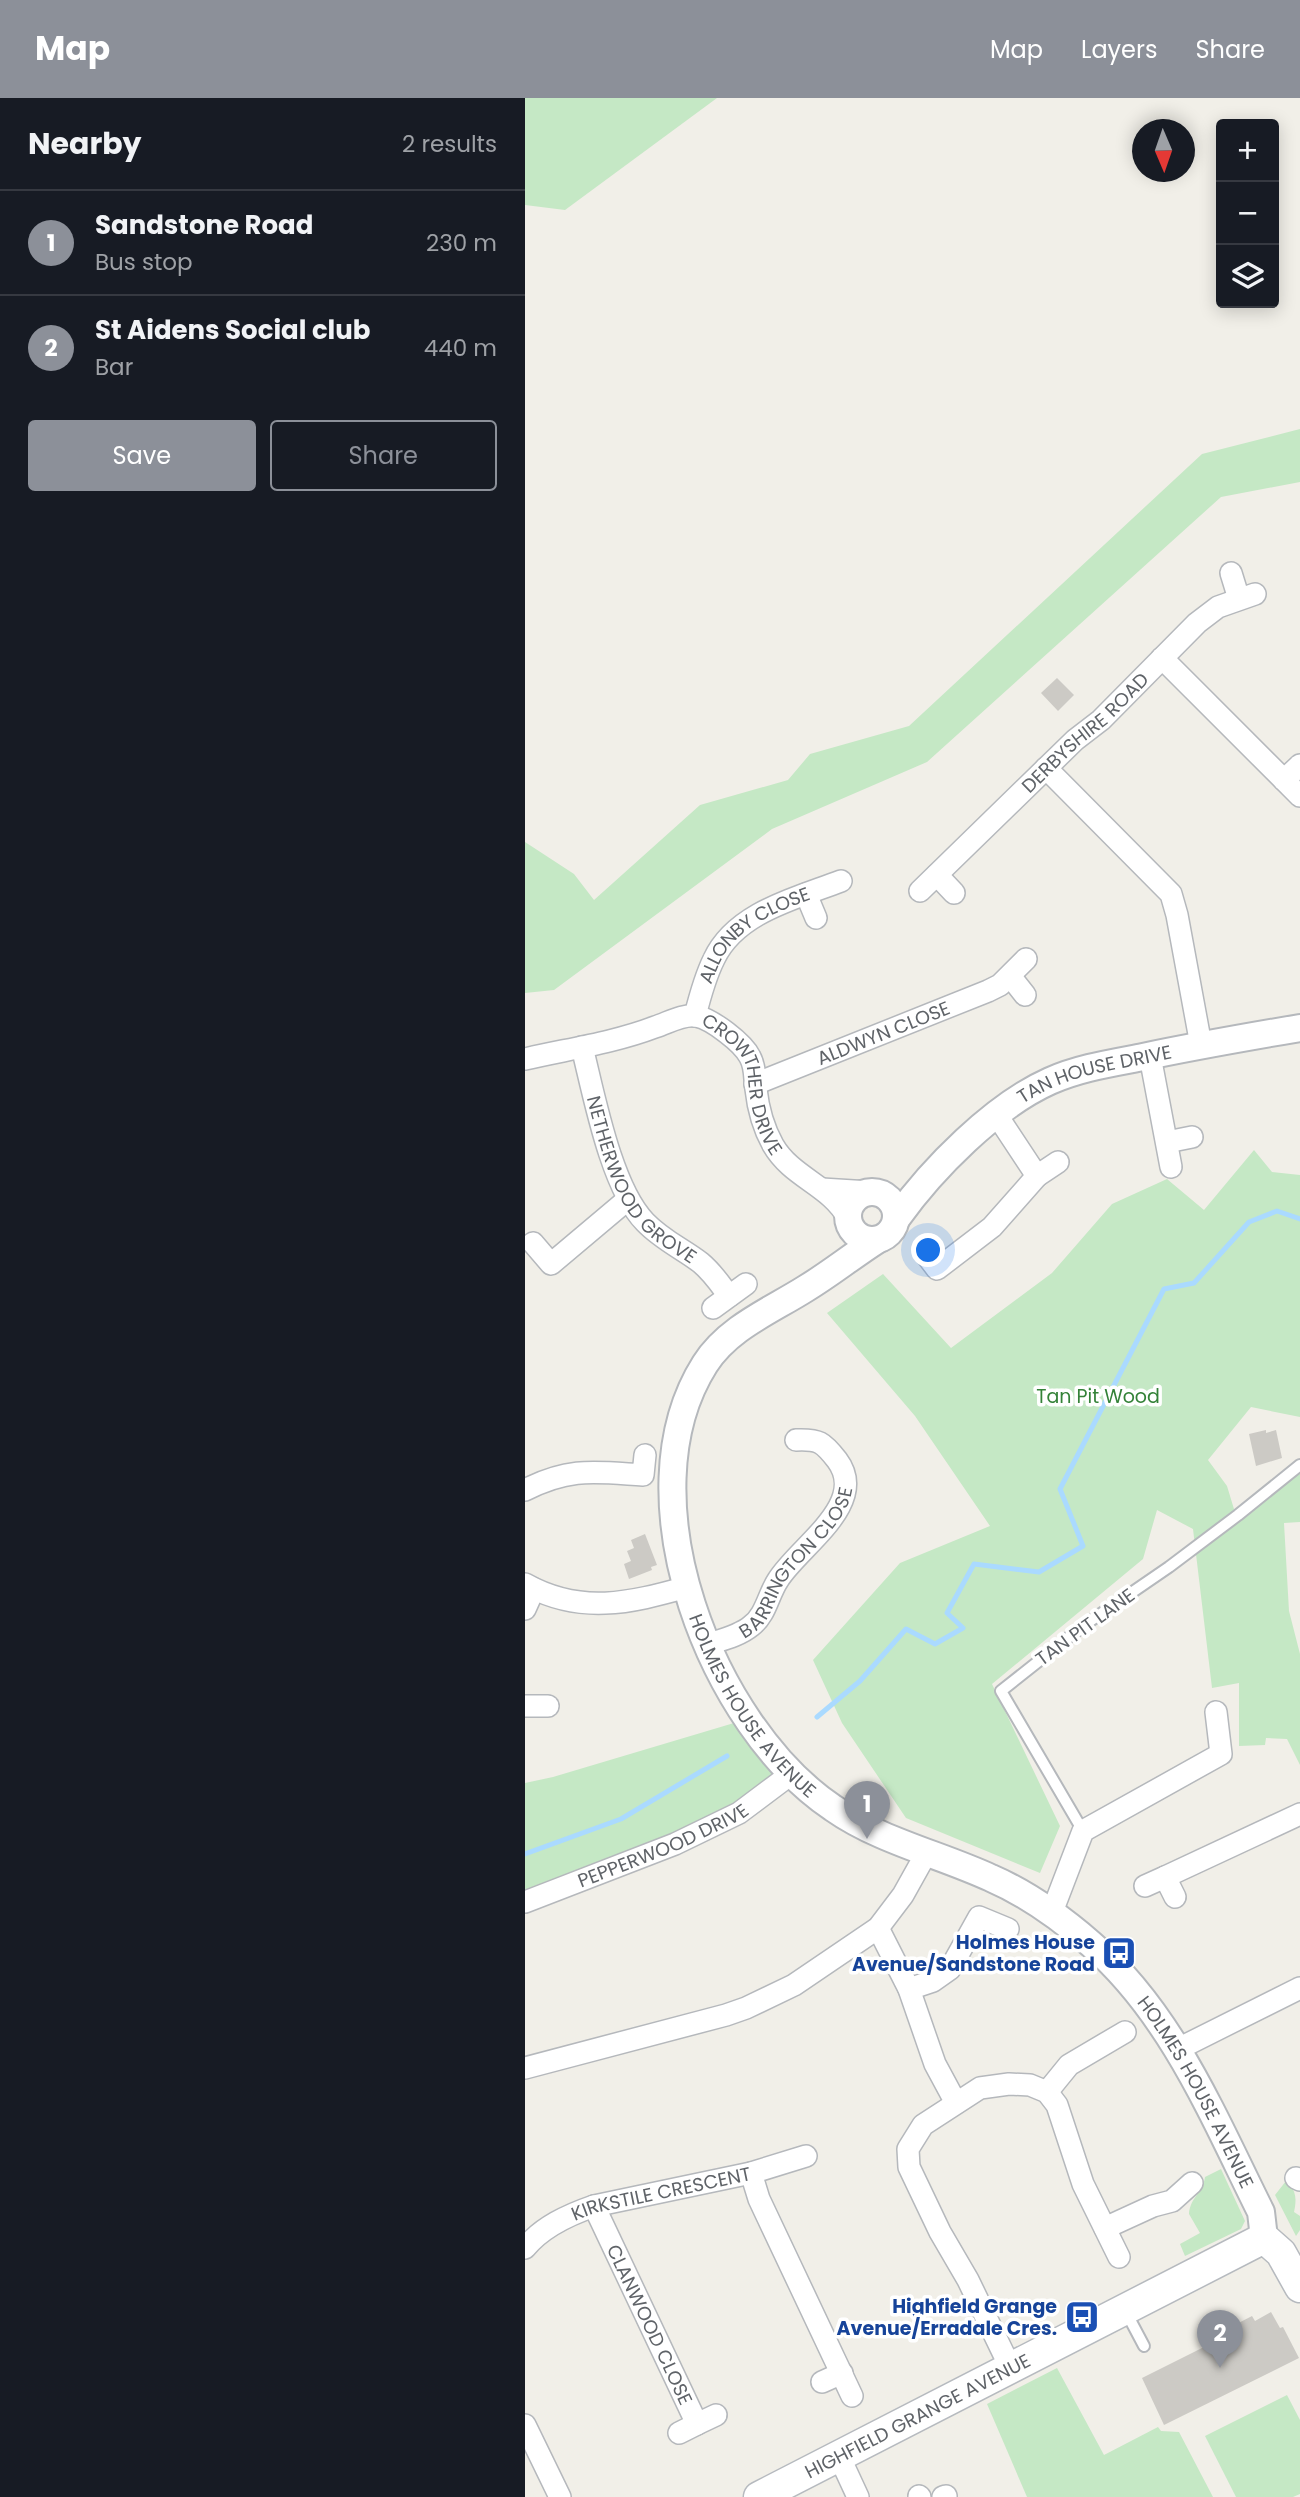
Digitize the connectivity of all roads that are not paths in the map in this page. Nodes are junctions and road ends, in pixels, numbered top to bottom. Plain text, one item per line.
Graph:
1 (1231, 573) dead end
2 (1162, 658) junction
3 (1300, 765) edge
4 (1047, 768) junction
5 (1284, 780) junction
6 (1300, 796) edge
7 (937, 875) junction
8 (841, 881) dead end
9 (920, 891) dead end
10 (954, 892) dead end
11 (806, 894) junction
12 (816, 918) dead end
13 (1026, 959) dead end
14 (1010, 976) junction
15 (1025, 995) dead end
16 (695, 1016) junction
17 (1300, 1028) edge
18 (1201, 1045) junction
19 (582, 1047) junction
20 (1150, 1056) junction
21 (525, 1059) edge
22 (755, 1084) junction
23 (996, 1114) junction
24 (1192, 1137) dead end
25 (1167, 1142) junction
26 (1058, 1162) dead end
27 (1171, 1167) dead end
28 (1037, 1176) junction
29 (920, 1185) junction
30 (822, 1189) junction
31 (874, 1192) junction
32 (627, 1200) junction
33 (897, 1218) junction
34 (849, 1222) junction
35 (877, 1240) junction
36 (533, 1243) dead end
37 (923, 1252) dead end
38 (842, 1263) junction
39 (729, 1296) dead end
40 (796, 1440) dead end
41 (1300, 1465) edge
42 (643, 1475) dead end
43 (525, 1490) edge
44 (529, 1586) edge
45 (687, 1587) junction
46 (525, 1609) edge
47 (706, 1645) junction
48 (525, 1706) edge
49 (548, 1706) dead end
50 (1216, 1712) dead end
51 (791, 1774) junction
52 (1300, 1814) edge
53 (1083, 1831) junction
54 (926, 1852) junction
55 (1165, 1877) junction
56 (1145, 1886) dead end
57 (1175, 1897) dead end
58 (525, 1902) edge
59 (1052, 1912) junction
60 (878, 1928) junction
61 (1007, 1929) dead end
62 (1300, 1987) edge
63 (909, 1989) junction
64 (1125, 2032) dead end
65 (1178, 2049) junction
66 (525, 2068) edge
67 (1047, 2092) junction
68 (957, 2102) junction
69 (806, 2155) dead end
70 (751, 2173) junction
71 (1192, 2183) dead end
72 (594, 2206) junction
73 (1105, 2228) junction
74 (1264, 2238) junction
75 (525, 2248) edge
76 (1119, 2258) dead end
77 (1300, 2287) edge
78 (1125, 2310) junction
79 (1144, 2346) dead end
80 (1011, 2369) junction
81 (842, 2373) junction
82 (822, 2382) dead end
83 (852, 2396) dead end
84 (697, 2424) dead end
85 (525, 2425) edge
86 (839, 2456) junction
87 (560, 2497) edge
88 (759, 2497) edge
89 (858, 2497) edge

1 - 2 street, DERBYSHIRE ROAD
2 - 4 street, DERBYSHIRE ROAD
2 - 5 street
3 - 5 street
4 - 7 street, DERBYSHIRE ROAD
4 - 18 street
5 - 6 street
7 - 9 street, DERBYSHIRE ROAD
7 - 10 street
8 - 11 street, ALLONBY CLOSE
11 - 12 street
11 - 16 street, ALLONBY CLOSE
13 - 14 street, ALDWYN CLOSE
14 - 15 street
14 - 22 street, ALDWYN CLOSE
16 - 19 street, CROWTHER DRIVE
16 - 22 street, CROWTHER DRIVE
17 - 18 street, TAN HOUSE DRIVE
18 - 20 street, TAN HOUSE DRIVE
19 - 21 street, CROWTHER DRIVE
19 - 32 street, NETHERWOOD GROVE
20 - 23 street, TAN HOUSE DRIVE
20 - 25 street
22 - 30 street, CROWTHER DRIVE
23 - 28 street
23 - 29 street, TAN HOUSE DRIVE
24 - 25 street
25 - 27 street
26 - 28 street
28 - 37 street
29 - 31 street
29 - 33 street, TAN HOUSE DRIVE
30 - 31 street
30 - 34 street, CROWTHER DRIVE
31 - 33 street
31 - 34 street
32 - 36 street
32 - 39 street, NETHERWOOD GROVE
33 - 35 street
34 - 35 street
34 - 38 street
35 - 38 street, HOLMES HOUSE AVENUE
38 - 45 street, HOLMES HOUSE AVENUE
40 - 47 street, BARRINGTON CLOSE
41 - 53 lane, TAN PIT LANE
42 - 43 street
44 - 45 street
44 - 46 street
45 - 47 street, HOLMES HOUSE AVENUE
47 - 51 street, HOLMES HOUSE AVENUE
48 - 49 street
50 - 53 street
51 - 54 street, HOLMES HOUSE AVENUE
51 - 58 street, PEPPERWOOD DRIVE
52 - 55 street
53 - 59 street
54 - 59 street, HOLMES HOUSE AVENUE
54 - 60 street
55 - 56 street
55 - 57 street
59 - 65 street, HOLMES HOUSE AVENUE
60 - 63 street
60 - 66 street
61 - 63 street
62 - 65 street
63 - 68 street
64 - 67 street
65 - 74 street, HOLMES HOUSE AVENUE
67 - 68 street
67 - 73 street
68 - 80 street
69 - 70 street, KIRKSTILE CRESCENT
70 - 72 street, KIRKSTILE CRESCENT
70 - 81 street
71 - 73 street
72 - 75 street, KIRKSTILE CRESCENT
72 - 84 street, CLANWOOD CLOSE
73 - 76 street
74 - 77 main road
74 - 78 main road, HIGHFIELD GRANGE AVENUE
78 - 79 lane
78 - 80 main road, HIGHFIELD GRANGE AVENUE
80 - 86 main road, HIGHFIELD GRANGE AVENUE
81 - 82 street
81 - 83 street
85 - 87 street
86 - 88 main road, HIGHFIELD GRANGE AVENUE
86 - 89 street

